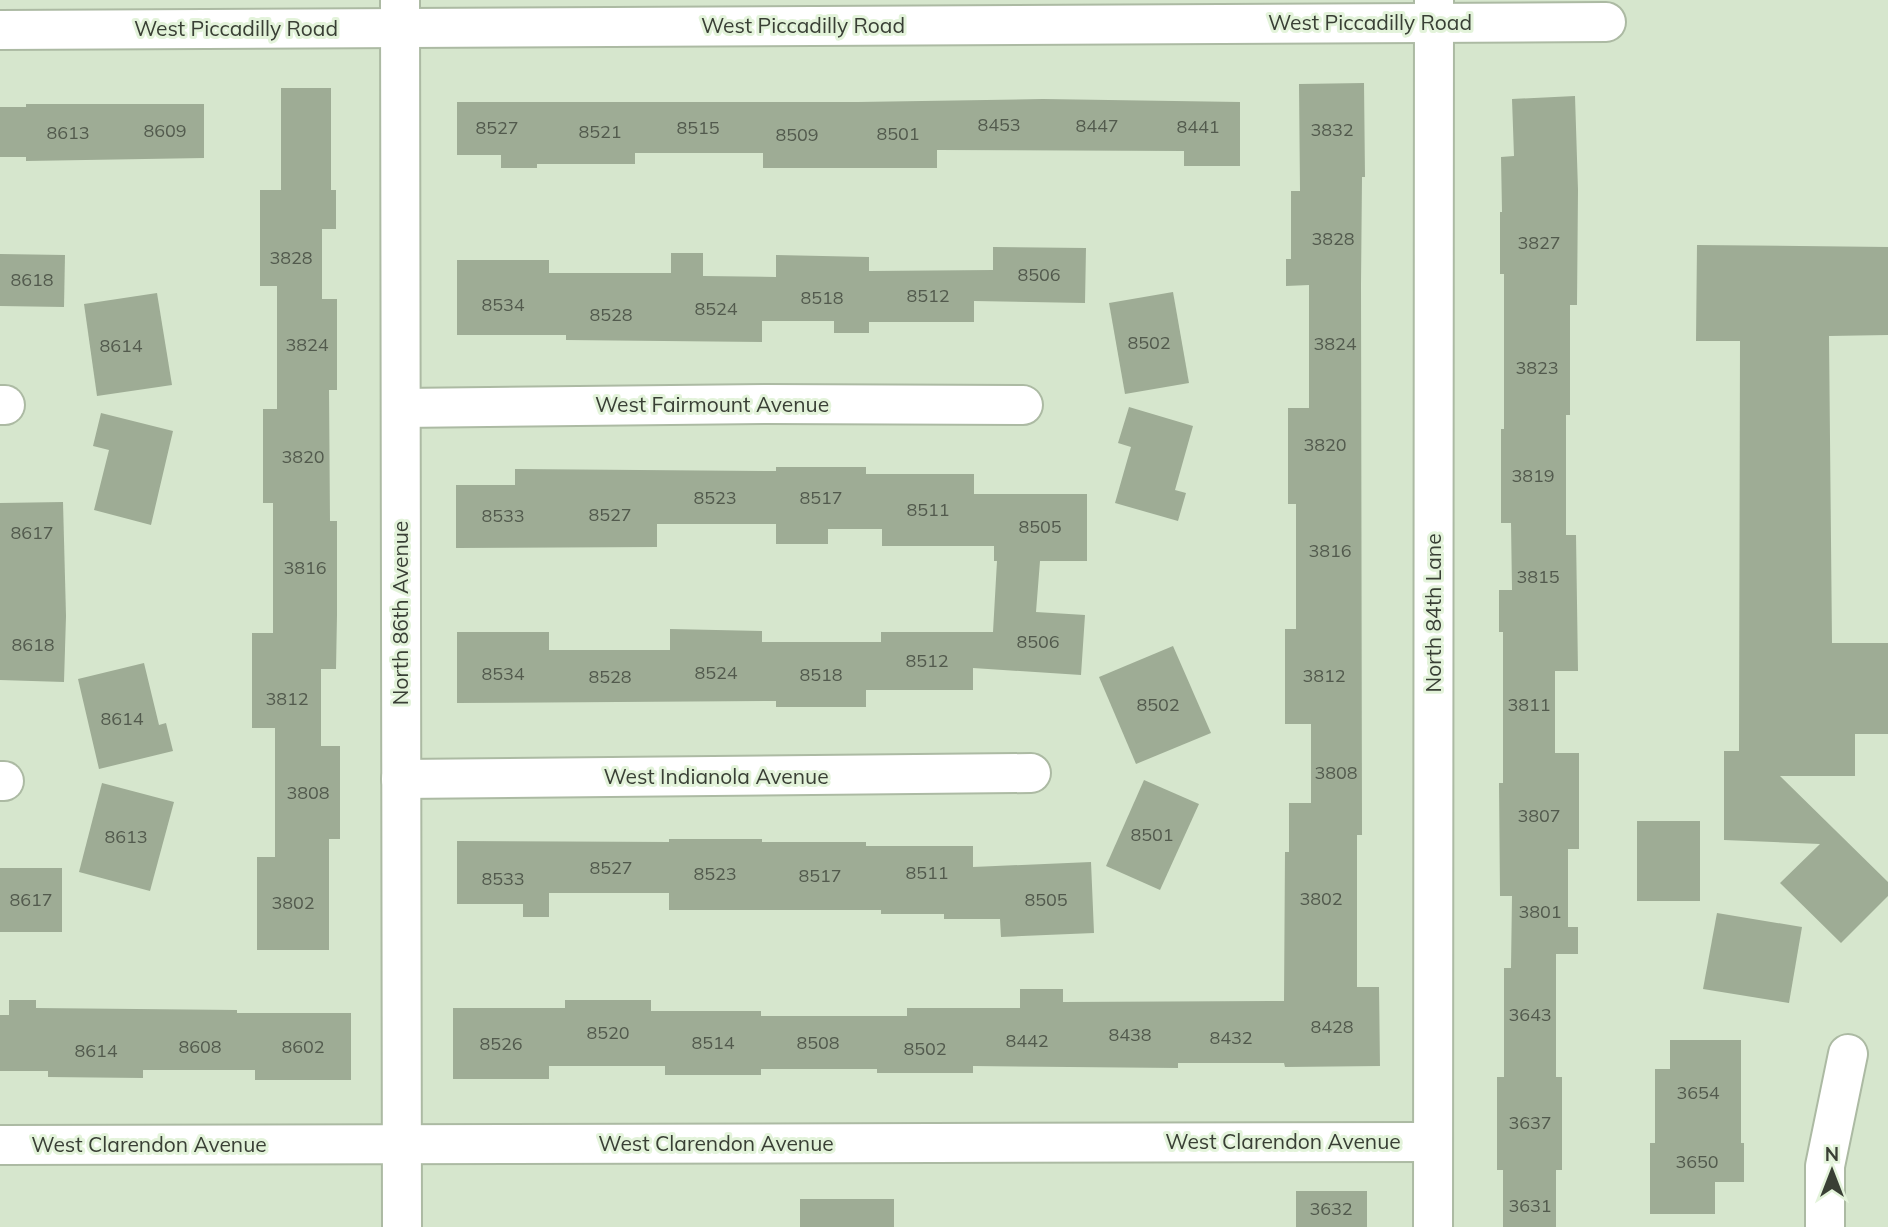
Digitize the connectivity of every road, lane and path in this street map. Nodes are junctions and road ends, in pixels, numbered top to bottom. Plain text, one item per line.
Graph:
1 (1435, 11) edge
2 (400, 14) edge
3 (1606, 22) dead end
4 (0, 30) edge
5 (1023, 405) dead end
6 (401, 408) junction
7 (1031, 773) dead end
8 (401, 779) junction
9 (1848, 1054) dead end
10 (1433, 1142) junction
11 (402, 1144) junction
12 (0, 1145) edge
13 (402, 1227) edge
14 (1433, 1227) edge
15 (1825, 1227) edge

1 - 2 street, West Piccadilly Road
1 - 3 street, West Piccadilly Road
1 - 10 street, North 84th Lane
2 - 4 street, West Piccadilly Road
2 - 6 street, North 86th Avenue
5 - 6 street, West Fairmount Avenue
6 - 8 street, North 86th Avenue
7 - 8 street, West Indianola Avenue
8 - 11 street, North 86th Avenue
9 - 15 street
10 - 11 street, West Clarendon Avenue
10 - 14 street, North 84th Lane
11 - 12 street, West Clarendon Avenue
11 - 13 street, North 86th Avenue

